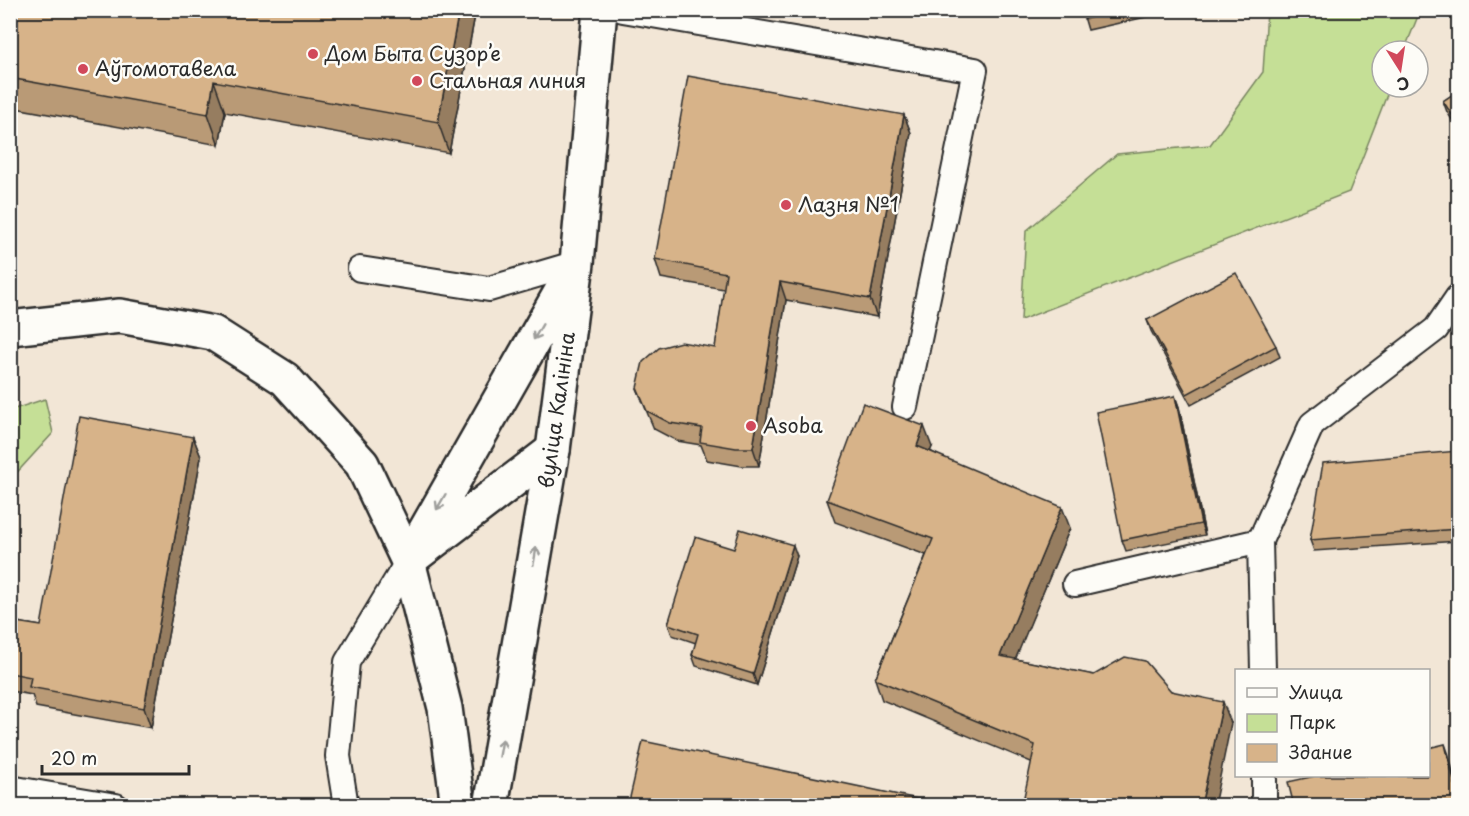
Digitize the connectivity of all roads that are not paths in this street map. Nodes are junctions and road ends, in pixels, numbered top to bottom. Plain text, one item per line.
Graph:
1 (600, 10) edge
2 (623, 10) edge
3 (577, 263) junction
4 (360, 269) dead end
5 (1458, 297) edge
6 (10, 328) edge
7 (905, 407) dead end
8 (553, 450) junction
9 (1260, 541) junction
10 (408, 561) junction
11 (1075, 584) dead end
12 (1263, 669) edge
13 (1264, 777) edge
14 (10, 788) edge
15 (116, 806) edge
16 (346, 806) edge
17 (458, 806) edge
18 (491, 806) edge
19 (1264, 806) edge

1 - 3 street, вуліца Калініна
2 - 7 lane
3 - 4 lane
3 - 8 street, вуліца Калініна
3 -> 10 street
5 - 9 lane
6 - 10 street
8 - 10 street
18 -> 8 street, вуліца Калініна
9 - 11 lane
9 - 12 lane
10 - 16 lane
10 - 17 street
13 - 19 lane
14 - 15 lane

